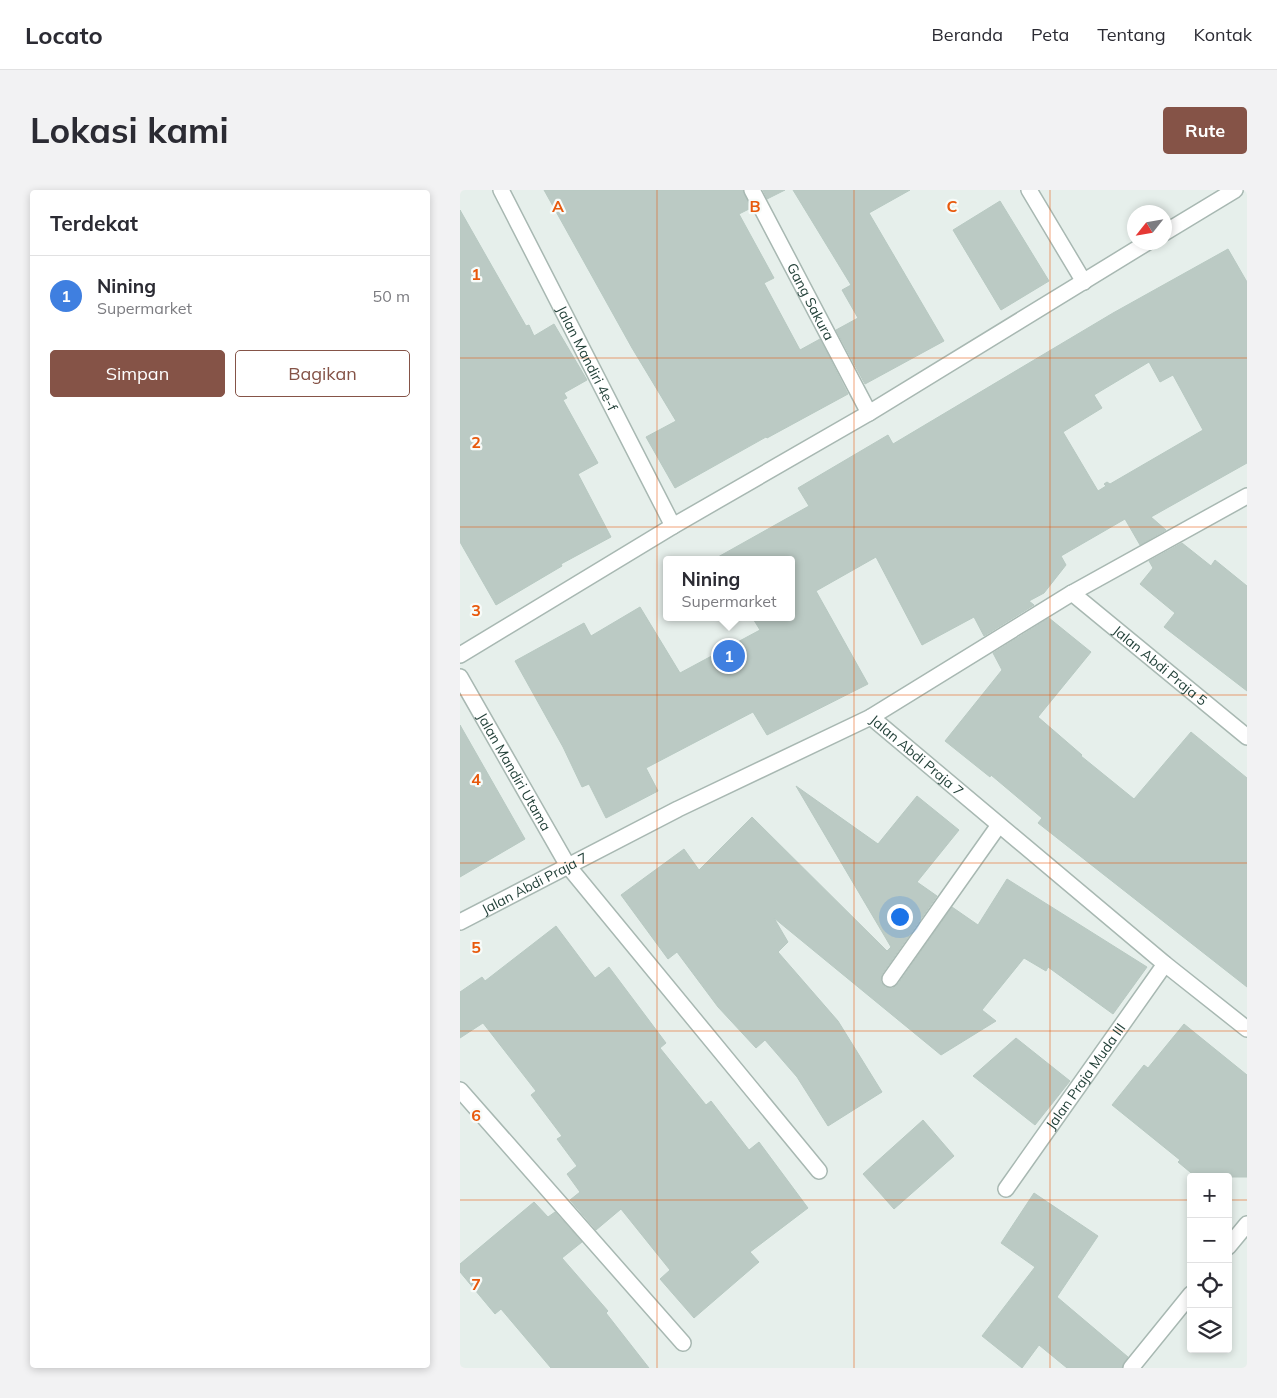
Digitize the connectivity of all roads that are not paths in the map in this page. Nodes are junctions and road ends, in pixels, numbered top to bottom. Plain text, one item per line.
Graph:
1 (501, 190) edge
2 (752, 190) edge
3 (1029, 190) edge
4 (1235, 190) edge
5 (1172, 228) edge
6 (1135, 250) edge
7 (1084, 282) junction
8 (870, 413) junction
9 (1247, 496) edge
10 (673, 526) junction
11 (1072, 593) junction
12 (460, 655) edge
13 (460, 677) edge
14 (871, 717) junction
15 (1247, 737) edge
16 (999, 824) junction
17 (568, 866) junction
18 (460, 922) edge
19 (1165, 964) junction
20 (890, 979) dead end
21 (1247, 1029) edge
22 (460, 1090) edge
23 (819, 1171) dead end
24 (1006, 1189) dead end
25 (1247, 1224) edge
26 (1232, 1242) edge
27 (1187, 1299) edge
28 (683, 1342) dead end
29 (1131, 1368) edge

1 - 10 street, Jalan Mandiri 4e-f
2 - 8 street, Gang Sakura
3 - 7 street
4 - 5 street
6 - 7 street
7 - 8 street
8 - 10 street
9 - 11 street
10 - 12 street
11 - 14 street
11 - 15 street, Jalan Abdi Praja 5
13 - 17 street, Jalan Mandiri Utama
14 - 16 street, Jalan Abdi Praja 7
14 - 17 street, Jalan Abdi Praja 7
16 - 19 street, Jalan Abdi Praja 7
16 - 20 street
17 - 18 street, Jalan Abdi Praja 7
17 - 23 street, Jalan Mandiri Utama
19 - 21 street, Jalan Abdi Praja 7
19 - 24 street, Jalan Praja Muda III
22 - 28 street
25 - 26 street
27 - 29 street

